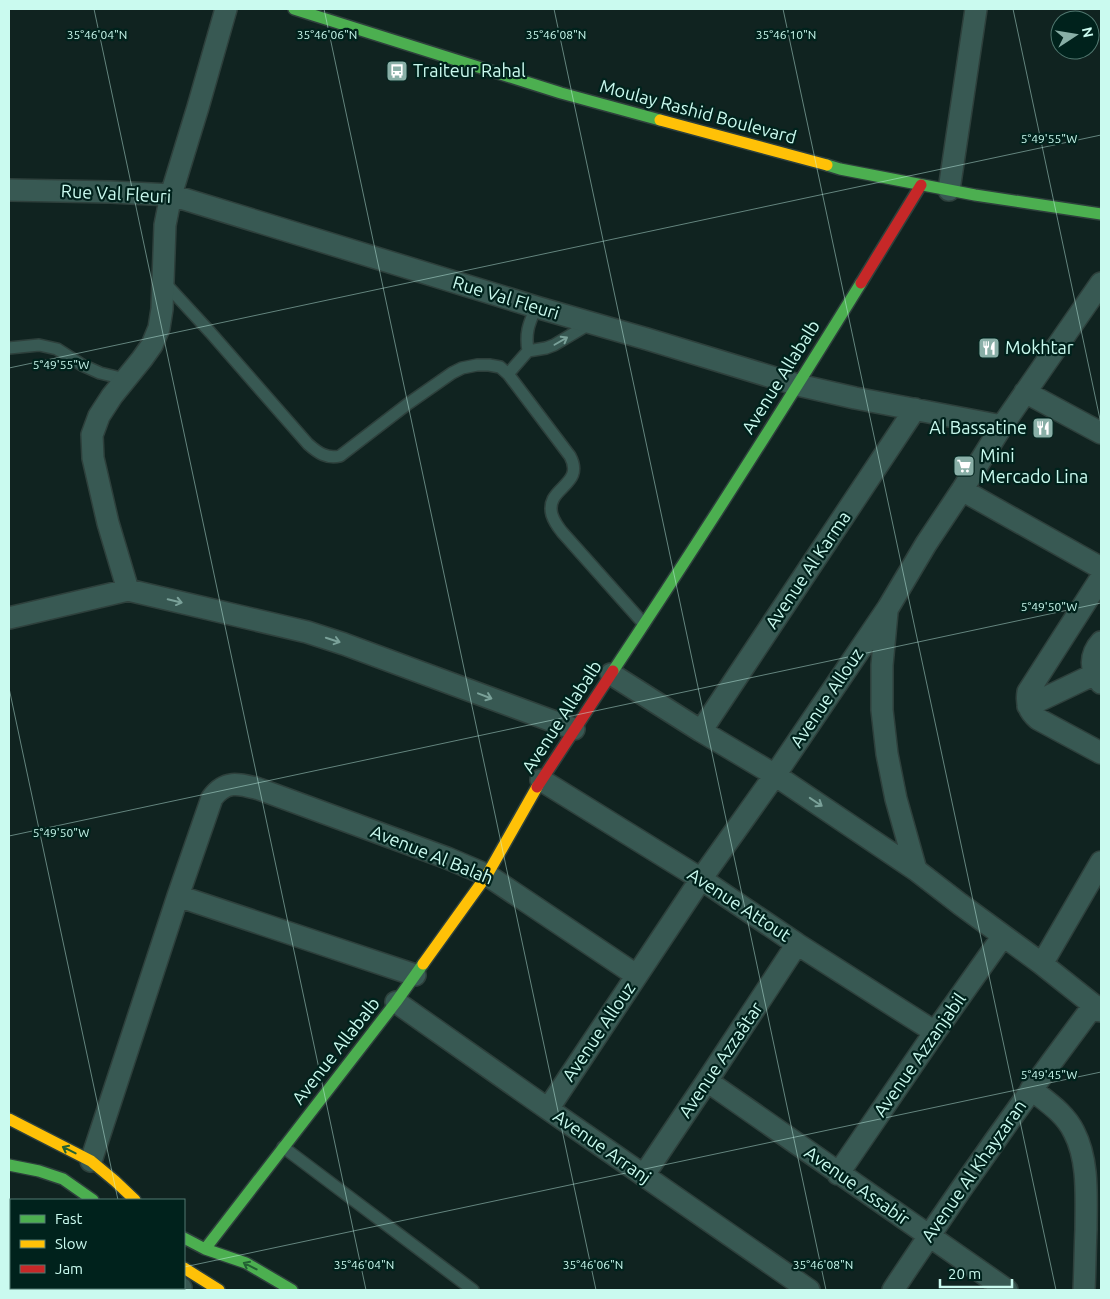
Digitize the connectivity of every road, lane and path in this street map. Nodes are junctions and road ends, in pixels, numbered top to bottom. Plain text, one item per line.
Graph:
1 (226, 9) edge
2 (294, 9) edge
3 (976, 9) edge
4 (321, 13) edge
5 (922, 185) junction
6 (11, 186) edge
7 (948, 190) junction
8 (171, 195) junction
9 (1101, 214) edge
10 (164, 282) junction
11 (1101, 283) edge
12 (536, 308) junction
13 (590, 323) junction
14 (9, 348) edge
15 (528, 351) junction
16 (508, 374) junction
17 (125, 379) junction
18 (798, 385) junction
19 (1025, 392) junction
20 (915, 409) junction
21 (1002, 426) junction
22 (1101, 433) edge
23 (962, 490) junction
24 (1101, 580) edge
25 (128, 590) junction
26 (888, 608) junction
27 (9, 618) edge
28 (644, 624) junction
29 (1101, 642) edge
30 (611, 674) junction
31 (1098, 678) edge
32 (1028, 706) junction
33 (574, 729) junction
34 (701, 731) junction
35 (1101, 753) edge
36 (775, 775) junction
37 (541, 780) junction
38 (1101, 862) edge
39 (916, 870) junction
40 (487, 875) junction
41 (701, 879) junction
42 (178, 896) junction
43 (1003, 936) junction
44 (798, 944) junction
45 (1042, 964) junction
46 (415, 975) junction
47 (636, 976) junction
48 (396, 1002) junction
49 (1098, 1008) edge
50 (935, 1032) junction
51 (707, 1081) junction
52 (1031, 1089) junction
53 (548, 1109) junction
54 (9, 1119) edge
55 (283, 1147) junction
56 (92, 1161) junction
57 (9, 1165) edge
58 (838, 1174) junction
59 (644, 1175) junction
60 (92, 1199) edge
61 (134, 1199) edge
62 (929, 1236) junction
63 (185, 1239) edge
64 (205, 1249) junction
65 (185, 1280) edge
66 (219, 1290) edge
67 (292, 1290) edge
68 (473, 1290) edge
69 (809, 1290) edge
70 (893, 1290) edge
71 (1007, 1290) edge
72 (1084, 1290) edge

1 - 8 street
2 - 4 street, Moulay Rashid Boulevard
3 - 7 street
4 - 5 street, Moulay Rashid Boulevard
5 - 7 street, Moulay Rashid Boulevard
5 - 18 street, Avenue Allabalb
6 - 8 street, Rue Val Fleuri
7 - 9 street, Moulay Rashid Boulevard
8 - 10 street
8 - 12 street, Rue Val Fleuri
10 - 16 lane
10 - 17 street
11 - 19 street, Avenue Allouz
12 - 13 street, Rue Val Fleuri
12 - 15 lane
15 -> 13 lane
13 - 18 street, Rue Val Fleuri
14 - 17 lane
15 - 16 lane
16 - 28 lane
17 - 25 street
18 - 20 street, Rue Val Fleuri
18 - 28 street, Avenue Allabalb
19 - 21 street, Avenue Allouz
19 - 22 street
20 - 21 street, Rue Val Fleuri
20 - 34 street, Avenue Al Karma
21 - 23 street, Avenue Allouz
23 - 24 street
23 - 26 street, Avenue Allouz
24 - 32 street
25 - 27 street
25 -> 33 street
26 - 36 street, Avenue Allouz
26 - 39 street
28 - 30 street, Avenue Allabalb
29 - 31 street
30 - 33 street, Avenue Allabalb
30 - 34 street
31 - 32 street
32 - 35 street
33 - 37 street, Avenue Allabalb
34 - 36 street
36 -> 39 street
36 - 41 street, Avenue Allouz
37 - 40 street, Avenue Allabalb
37 - 41 street, Avenue Attout
38 - 45 street
39 - 43 street
40 - 42 street, Avenue Al Balah
40 - 46 street, Avenue Allabalb
40 - 47 street, Avenue Al Balah
41 - 44 street, Avenue Attout
41 - 47 street, Avenue Allouz
42 - 46 street
42 - 56 street
43 - 45 street
43 - 50 street, Avenue Azzanjabil
44 - 50 street, Avenue Attout
44 - 51 street, Avenue Azzaâtar
45 - 49 street
46 - 48 street, Avenue Allabalb
47 - 53 street, Avenue Allouz
48 - 53 street, Avenue Arranj
48 - 55 street, Avenue Allabalb
49 - 52 street, Avenue Al Khayzaran
50 - 58 street, Avenue Azzanjabil
51 - 58 street, Avenue Assabir
51 - 59 street, Avenue Azzaâtar
52 - 62 street, Avenue Al Khayzaran
52 - 72 street
53 - 59 street, Avenue Arranj
56 -> 54 street
55 - 64 street, Avenue Allabalb
55 - 68 lane
56 - 61 street
57 - 60 street
58 - 62 street, Avenue Assabir
59 - 69 street, Avenue Arranj
62 - 70 street, Avenue Al Khayzaran
62 - 71 street, Avenue Assabir
63 - 64 street
67 -> 64 street
65 - 66 street

